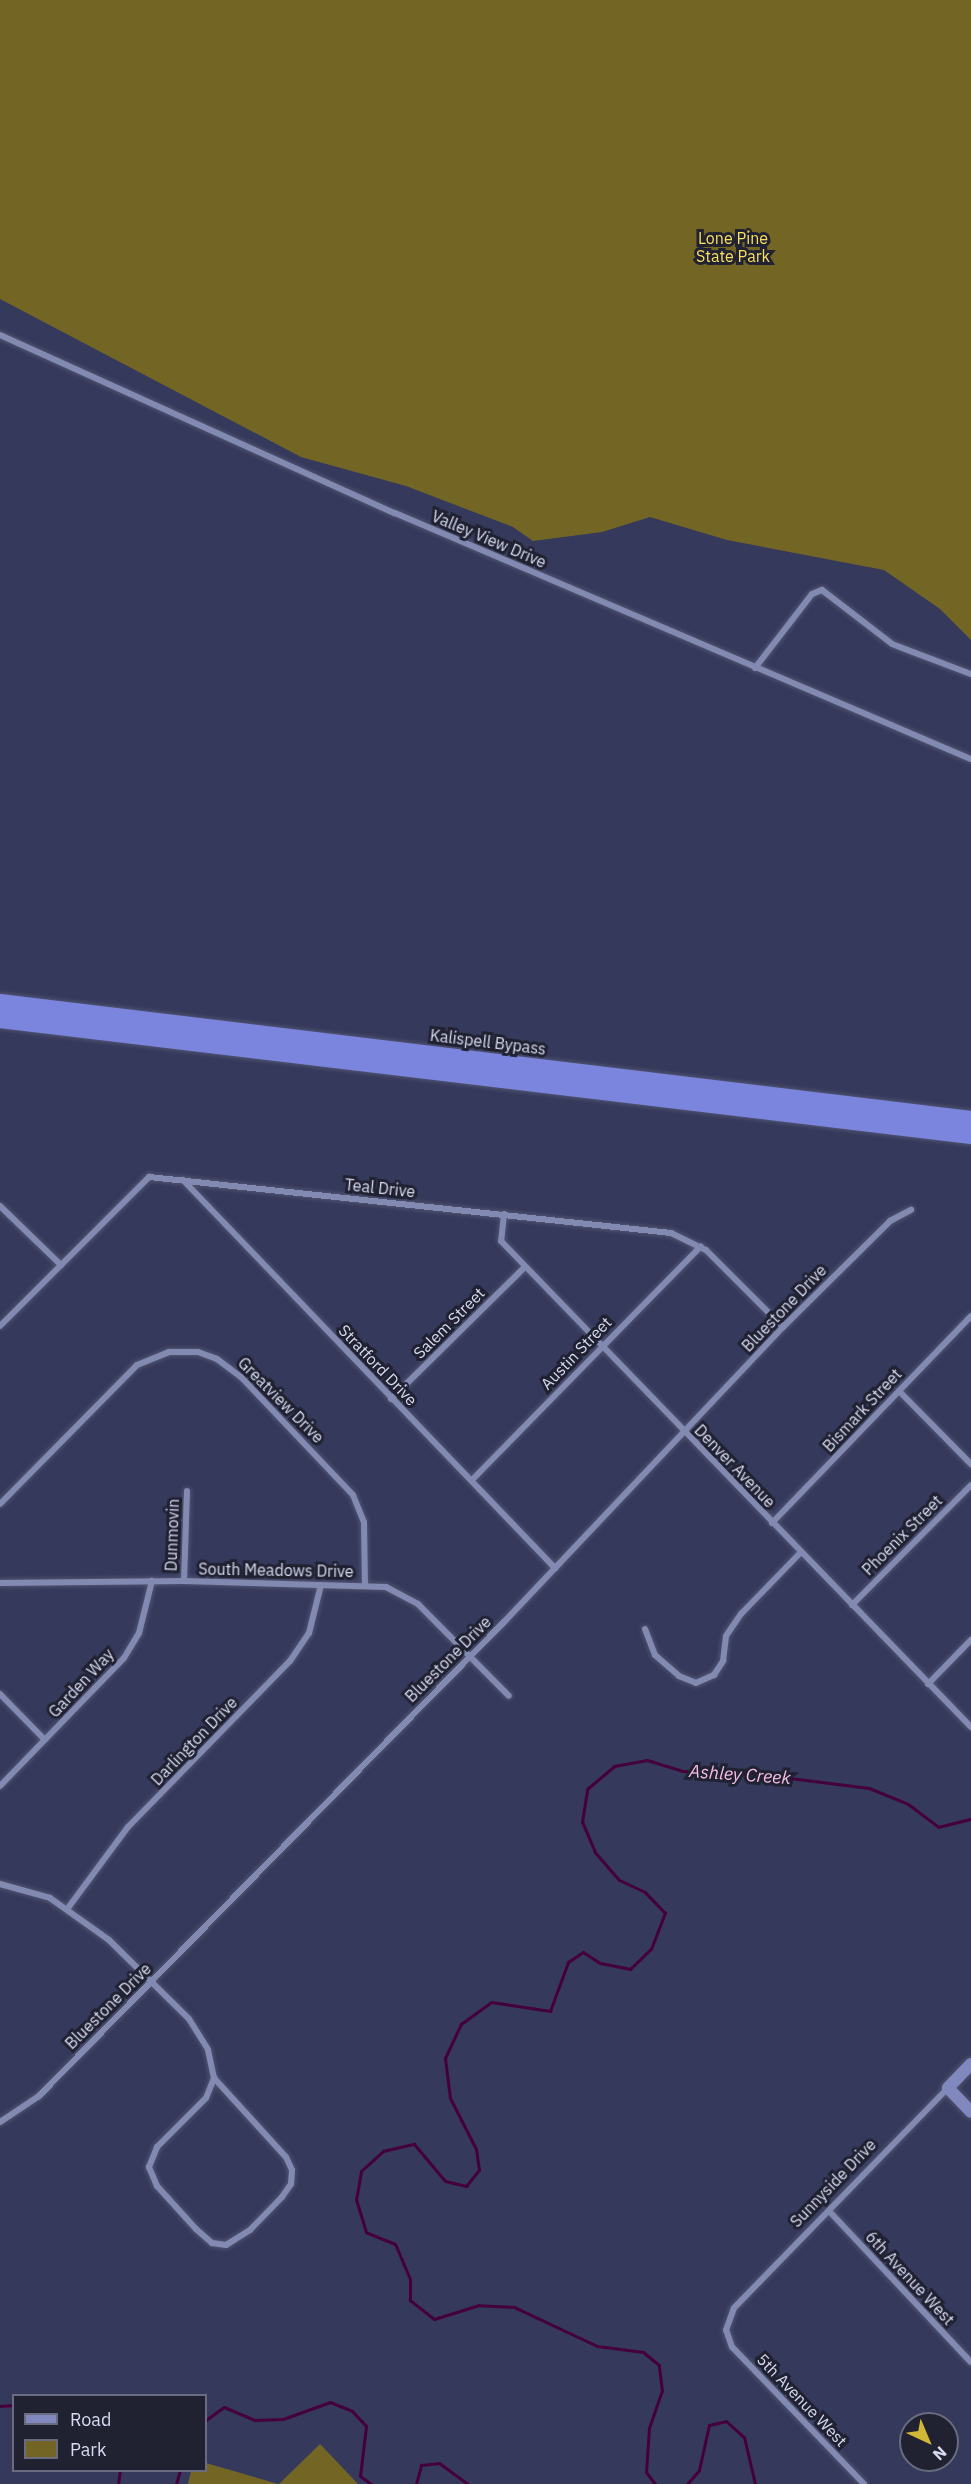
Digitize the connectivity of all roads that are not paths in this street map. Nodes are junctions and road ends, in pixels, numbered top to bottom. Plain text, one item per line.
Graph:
1 (0, 335) edge
2 (755, 668) junction
3 (971, 674) edge
4 (971, 759) edge
5 (0, 1003) edge
6 (0, 1019) edge
7 (971, 1120) edge
8 (936, 1131) junction
9 (971, 1135) edge
10 (971, 1141) edge
11 (183, 1180) junction
12 (0, 1206) edge
13 (911, 1210) dead end
14 (504, 1214) junction
15 (701, 1246) junction
16 (61, 1265) junction
17 (525, 1267) junction
18 (971, 1316) edge
19 (0, 1326) edge
20 (783, 1327) junction
21 (600, 1347) junction
22 (899, 1390) junction
23 (391, 1399) junction
24 (684, 1432) junction
25 (971, 1464) edge
26 (472, 1480) junction
27 (971, 1485) edge
28 (187, 1491) dead end
29 (0, 1504) edge
30 (772, 1523) junction
31 (801, 1552) junction
32 (555, 1568) junction
33 (152, 1581) junction
34 (184, 1581) junction
35 (0, 1583) edge
36 (321, 1585) junction
37 (365, 1585) junction
38 (852, 1605) junction
39 (645, 1629) dead end
40 (971, 1640) edge
41 (470, 1657) junction
42 (928, 1684) junction
43 (0, 1694) edge
44 (509, 1696) dead end
45 (971, 1727) edge
46 (45, 1740) junction
47 (0, 1786) edge
48 (0, 1884) edge
49 (68, 1908) junction
50 (152, 1981) junction
51 (971, 2064) edge
52 (213, 2078) junction
53 (948, 2088) junction
54 (971, 2112) edge
55 (0, 2122) edge
56 (829, 2211) junction
57 (726, 2330) joint
58 (971, 2362) edge
59 (864, 2484) edge

1 - 2 street, Valley View Drive
2 - 3 street
2 - 4 street, Valley View Drive
5 - 7 highway, Kalispell Bypass
6 - 8 highway
8 - 9 highway
8 - 10 highway
11 - 14 street, Teal Drive
11 - 16 street, Teal Drive
11 - 23 street, Stratford Drive
12 - 16 street
13 - 20 street, Bluestone Drive
14 - 15 street, Teal Drive
14 - 17 street, Denver Avenue
15 - 20 street, Teal Drive
15 - 21 street, Austin Street
16 - 19 street, Teal Drive
17 - 21 street, Denver Avenue
17 - 23 street, Salem Street
18 - 22 street, Bismark Street
20 - 24 street, Bluestone Drive
21 - 24 street, Denver Avenue
21 - 26 street, Austin Street
22 - 25 street
22 - 30 street, Bismark Street
23 - 26 street, Stratford Drive
24 - 30 street, Denver Avenue
24 - 32 street, Bluestone Drive
26 - 32 street, Stratford Drive
27 - 38 street, Phoenix Street
28 - 34 street, Dunmovin
29 - 37 street, Greatview Drive
30 - 31 street, Denver Avenue
31 - 38 street, Denver Avenue
31 - 39 street
32 - 41 street, Bluestone Drive
33 - 34 street, South Meadows Drive
33 - 35 street, South Meadows Drive
33 - 46 street, Garden Way
34 - 36 street, South Meadows Drive
36 - 37 street, South Meadows Drive
36 - 49 street, Darlington Drive
37 - 41 street, South Meadows Drive
38 - 42 street, Denver Avenue
40 - 42 street
41 - 44 street, South Meadows Drive
41 - 50 street, Bluestone Drive
42 - 45 street, Denver Avenue
43 - 46 street
46 - 47 street, Garden Way
48 - 49 street
49 - 50 street
50 - 52 street
50 - 55 street, Bluestone Drive
51 - 53 street, Sunnyside Drive
52 - 52 street
53 - 54 street
53 - 56 street, Sunnyside Drive
56 - 57 street, Sunnyside Drive
56 - 58 street, 6th Avenue West
57 - 59 street, 5th Avenue West

